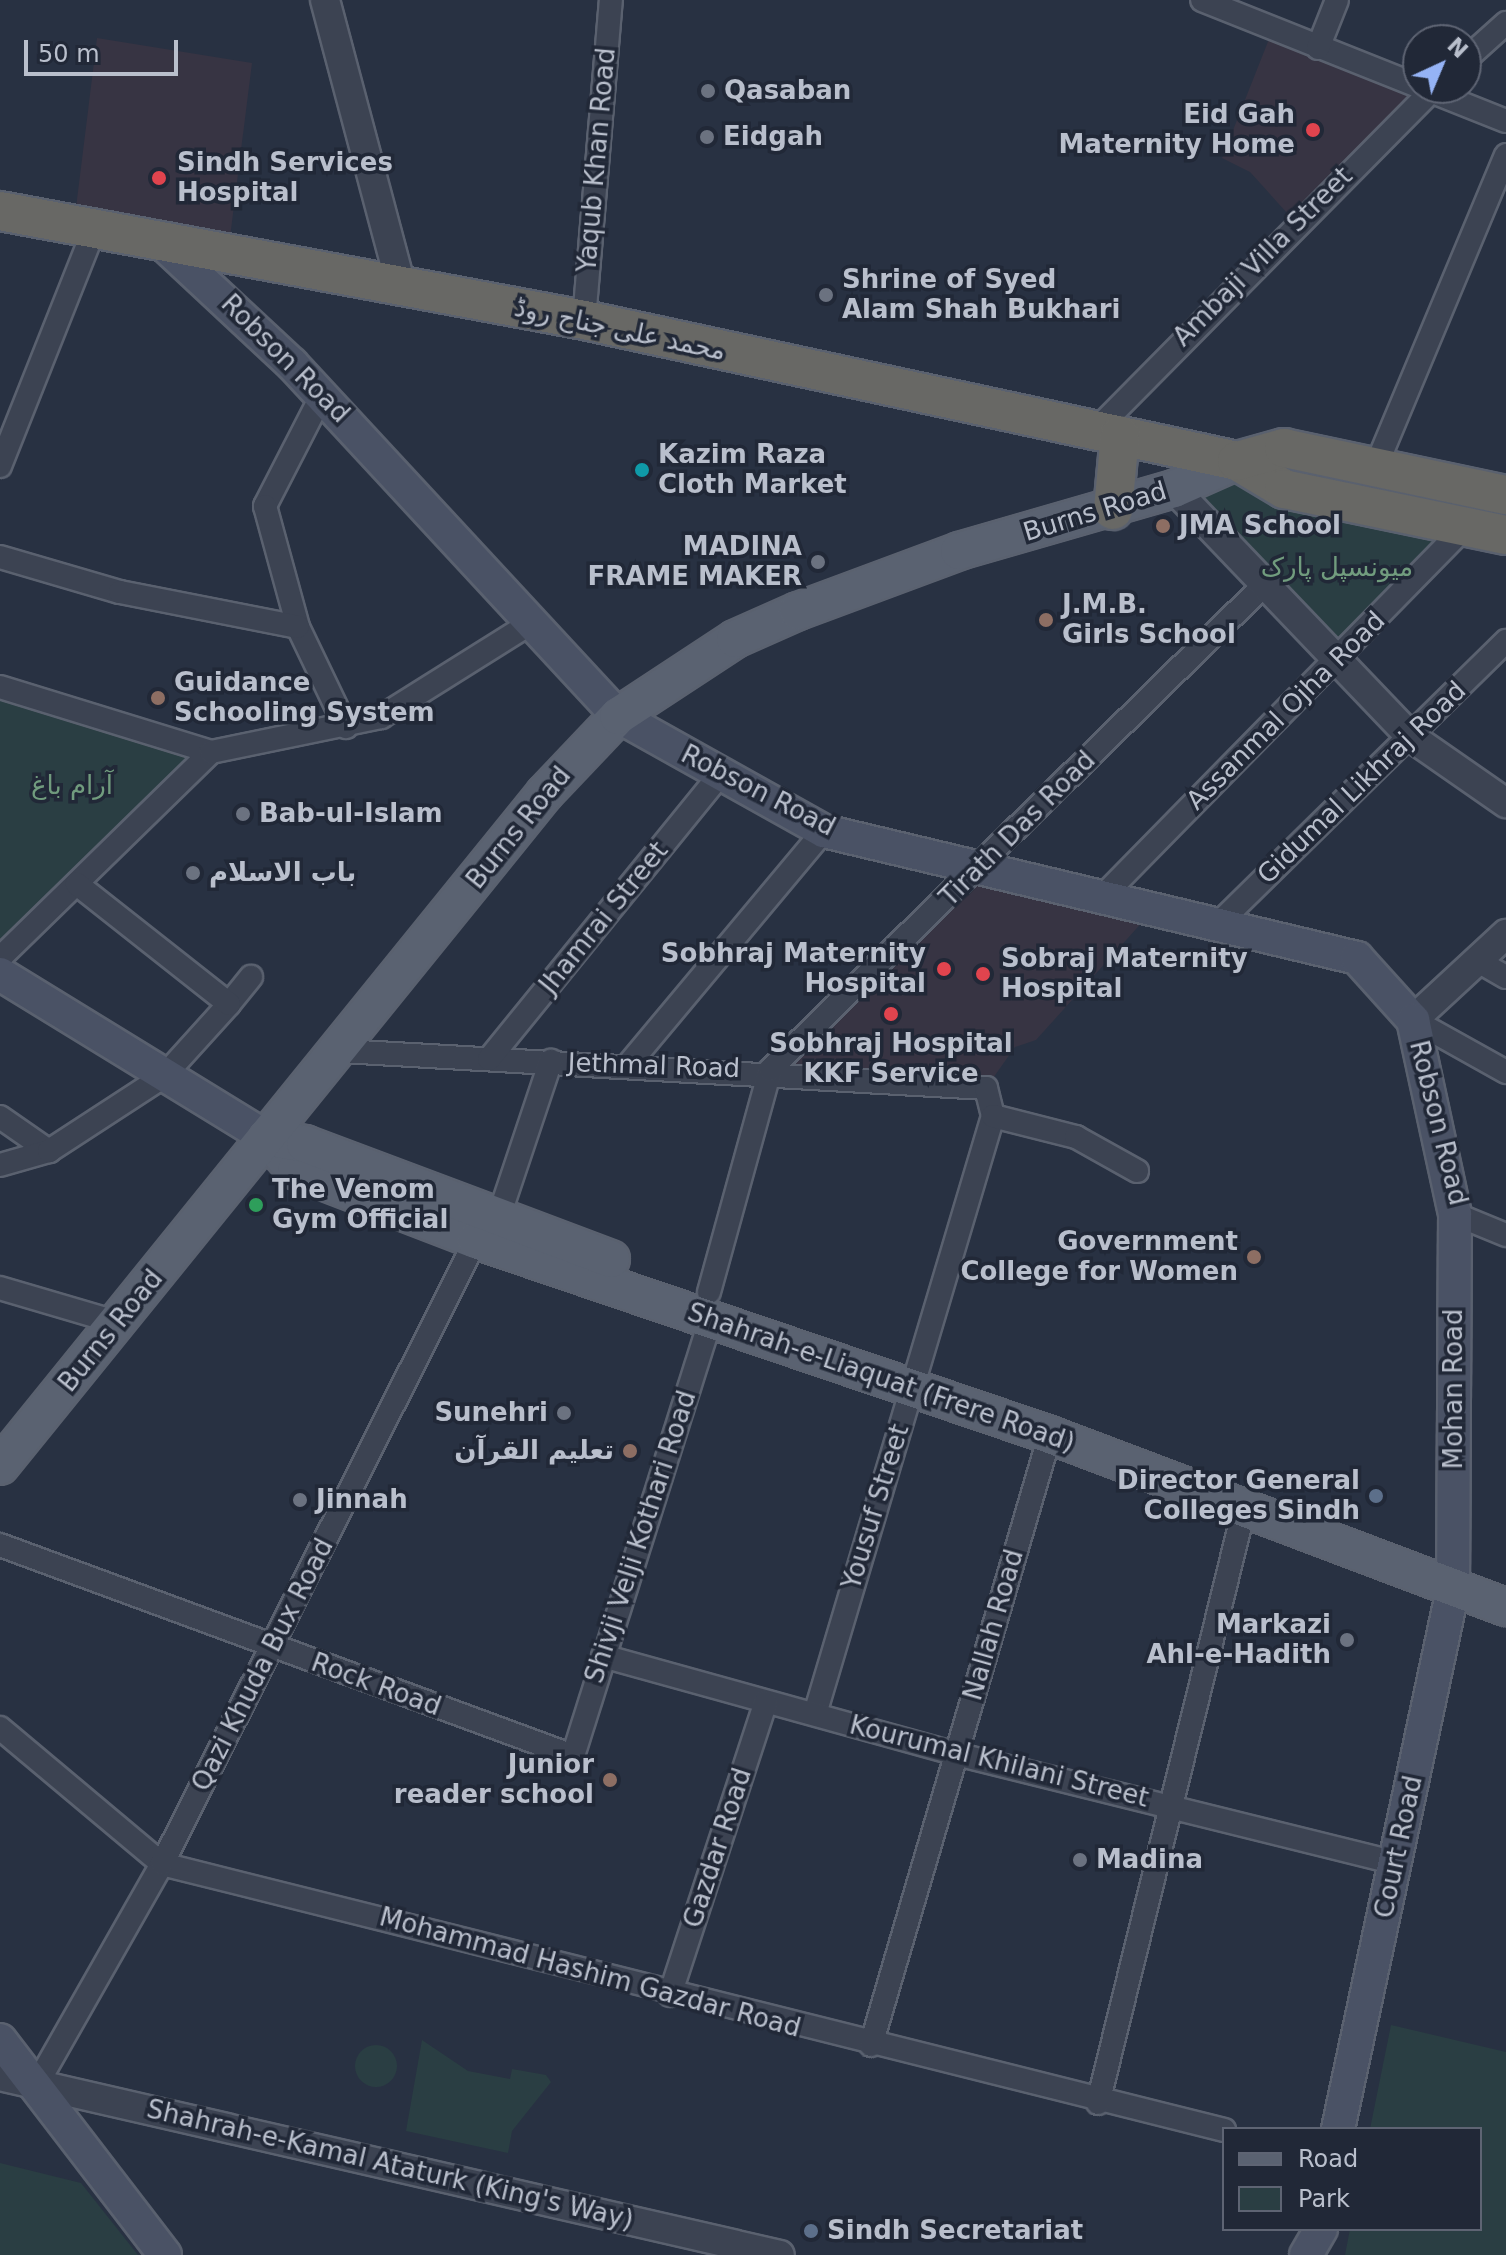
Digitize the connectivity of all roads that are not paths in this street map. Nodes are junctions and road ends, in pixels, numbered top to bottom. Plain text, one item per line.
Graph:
1 (325, 0) edge
2 (611, 0) edge
3 (1202, 0) edge
4 (1337, 0) edge
5 (1506, 23) edge
6 (1482, 45) edge
7 (1318, 48) junction
8 (1402, 79) edge
9 (1418, 104) edge
10 (1465, 104) edge
11 (1506, 121) edge
12 (1506, 155) edge
13 (0, 211) edge
14 (95, 227) junction
15 (161, 242) junction
16 (401, 286) junction
17 (584, 320) junction
18 (322, 395) junction
19 (1108, 433) junction
20 (1237, 461) junction
21 (0, 466) edge
22 (1376, 466) junction
23 (1174, 489) junction
24 (1506, 495) edge
25 (1113, 510) junction
26 (1466, 526) junction
27 (1506, 535) edge
28 (0, 557) edge
29 (1264, 585) junction
30 (531, 623) junction
31 (298, 627) junction
32 (1506, 641) edge
33 (1336, 662) junction
34 (0, 687) edge
35 (618, 716) junction
36 (346, 727) junction
37 (1411, 737) junction
38 (211, 752) junction
39 (719, 776) junction
40 (1506, 803) edge
41 (824, 831) junction
42 (983, 864) junction
43 (77, 884) junction
44 (1104, 895) junction
45 (1218, 924) junction
46 (1506, 934) edge
47 (0, 958) edge
48 (1478, 961) junction
49 (0, 974) edge
50 (251, 977) dead end
51 (1506, 977) edge
52 (229, 1004) junction
53 (1413, 1020) junction
54 (342, 1051) junction
55 (489, 1059) junction
56 (551, 1061) junction
57 (628, 1065) junction
58 (770, 1070) junction
59 (1506, 1072) edge
60 (164, 1076) junction
61 (993, 1116) junction
62 (0, 1117) edge
63 (266, 1137) junction
64 (49, 1151) junction
65 (0, 1165) edge
66 (1137, 1171) dead end
67 (1455, 1214) junction
68 (487, 1229) junction
69 (1506, 1235) edge
70 (0, 1288) edge
71 (710, 1305) junction
72 (119, 1323) junction
73 (915, 1377) junction
74 (1050, 1435) junction
75 (0, 1466) edge
76 (1244, 1509) junction
77 (0, 1545) edge
78 (1453, 1576) junction
79 (1506, 1581) edge
80 (1506, 1607) edge
81 (273, 1647) junction
82 (603, 1656) junction
83 (766, 1702) junction
84 (815, 1714) junction
85 (0, 1728) edge
86 (956, 1754) junction
87 (573, 1756) joint
88 (1169, 1806) junction
89 (1396, 1863) junction
90 (162, 1864) junction
91 (670, 1995) junction
92 (0, 2040) edge
93 (871, 2045) junction
94 (0, 2076) edge
95 (37, 2084) junction
96 (1098, 2103) junction
97 (1338, 2127) edge
98 (1222, 2130) edge
99 (165, 2255) edge
100 (780, 2255) edge

1 - 16 street
2 - 17 street, Yaqub Khan Road
3 - 7 street
4 - 7 street
5 - 6 street
7 - 8 street
9 - 19 street, Ambaji Villa Street
10 - 11 street
12 - 22 street
13 - 14 highway, محمد علی جناح روڈ
14 - 15 highway, محمد علی جناح روڈ
14 - 21 street
15 - 16 highway, محمد علی جناح روڈ
15 - 18 main road, Robson Road
16 - 17 highway, محمد علی جناح روڈ
17 - 19 highway, محمد علی جناح روڈ
18 - 30 main road, Robson Road
18 - 31 street
19 - 20 highway, محمد علی جناح روڈ
19 - 25 highway
20 - 22 highway, محمد علی جناح روڈ
20 - 23 main road, Burns Road
20 - 26 highway, محمد علی جناح روڈ
22 - 24 highway, محمد علی جناح روڈ
23 - 25 main road, Burns Road
23 - 29 street
25 - 35 main road, Burns Road
26 - 27 highway, محمد علی جناح روڈ
26 - 33 street, Assanmal Ojha Road
28 - 31 street
29 - 33 street
29 - 42 street, Tirath Das Road
30 - 35 main road, Robson Road
30 - 36 street
31 - 36 street
32 - 37 street, Gidumal Likhraj Road
33 - 37 street
33 - 44 street, Assanmal Ojha Road
34 - 38 street
35 - 39 main road, Robson Road
35 - 54 main road, Burns Road
36 - 38 street
37 - 40 street
37 - 45 street, Gidumal Likhraj Road
38 - 43 street
39 - 41 main road, Robson Road
39 - 55 street, Jhamrai Street
41 - 42 main road, Robson Road
41 - 57 street
42 - 44 main road, Robson Road
42 - 58 street, Tirath Das Road
43 - 47 street
43 - 52 street
44 - 45 main road, Robson Road
45 - 53 main road, Robson Road
46 - 48 street
48 - 51 street
48 - 53 street
49 - 60 main road, Shahrah-e-Liaquat (Frere Road)
50 - 52 street
52 - 60 street
53 - 59 street
53 - 67 main road, Robson Road
54 - 55 street, Jethmal Road
54 - 63 main road, Burns Road
55 - 56 street, Jethmal Road
56 - 57 street, Jethmal Road
56 - 68 street, Qazi Khuda Bux Road
57 - 58 street, Jethmal Road
58 - 61 street, Jethmal Road
58 - 71 street, Shivji Velji Kothari Road
60 - 63 main road, Shahrah-e-Liaquat (Frere Road)
60 - 64 street
61 - 66 street
61 - 73 street, Yousuf Street
62 - 64 street
63 - 68 main road, Shahrah-e-Liaquat (Frere Road)
63 - 72 main road, Burns Road
64 - 65 street
67 - 69 street, Robson Road
67 - 78 main road, Mohan Road
68 - 71 main road, Shahrah-e-Liaquat (Frere Road)
68 - 81 street, Qazi Khuda Bux Road
70 - 72 street
71 - 73 main road, Shahrah-e-Liaquat (Frere Road)
71 - 82 street, Shivji Velji Kothari Road
72 - 75 main road, Burns Road
73 - 74 main road, Shahrah-e-Liaquat (Frere Road)
73 - 78 main road, Shahrah-e-Liaquat (Frere Road)
73 - 84 street, Yousuf Street
74 - 76 main road, Shahrah-e-Liaquat (Frere Road)
74 - 86 street, Nallah Road
76 - 78 main road, Shahrah-e-Liaquat (Frere Road)
76 - 88 street
77 - 81 street, Rock Road
78 - 79 main road, Shahrah-e-Liaquat (Frere Road)
78 - 80 main road, Shahrah-e-Liaquat (Frere Road)
78 - 89 main road, Court Road
81 - 87 street, Rock Road
81 - 90 street, Qazi Khuda Bux Road
82 - 83 street, Kourumal Khilani Street
82 - 87 street, Shivji Velji Kothari Road
83 - 84 street, Kourumal Khilani Street
83 - 91 street, Gazdar Road
84 - 86 street, Kourumal Khilani Street
85 - 90 street, Mohammad Hashim Gazdar Road
86 - 88 street, Kourumal Khilani Street
86 - 93 street, Nallah Road
88 - 89 street, Kourumal Khilani Street
88 - 96 street
89 - 97 main road, Court Road
90 - 91 street, Mohammad Hashim Gazdar Road
90 - 95 street, Qazi Khuda Bux Road
91 - 93 street, Mohammad Hashim Gazdar Road
92 - 95 main road
93 - 96 street, Mohammad Hashim Gazdar Road
94 - 95 street, Shahrah-e-Kamal Ataturk (King's Way)
95 - 99 main road
95 - 100 street, Shahrah-e-Kamal Ataturk (King's Way)
96 - 98 street, Mohammad Hashim Gazdar Road

